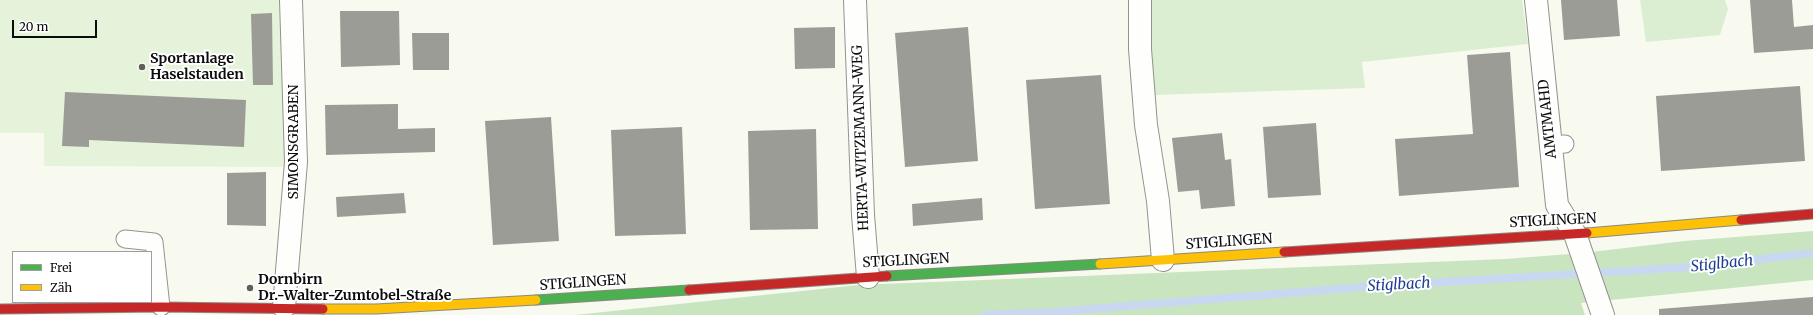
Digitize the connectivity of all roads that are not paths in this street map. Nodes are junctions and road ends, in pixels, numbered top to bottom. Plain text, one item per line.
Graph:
1 (291, 0) edge
2 (855, 0) edge
3 (1140, 0) edge
4 (1536, 0) edge
5 (1813, 214) edge
6 (125, 239) dead end
7 (1579, 243) junction
8 (1163, 260) junction
9 (868, 276) junction
10 (284, 308) junction
11 (0, 309) edge
12 (162, 311) edge
13 (1603, 315) edge

1 - 10 street, SIMONSGRABEN
2 - 9 street, HERTA-WITZEMANN-WEG
3 - 8 street
4 - 7 street, AMTMAHD
5 - 7 main road, STIGLINGEN
6 - 12 lane
7 - 8 main road, STIGLINGEN
7 - 13 street, AMTMAHD
8 - 9 main road, STIGLINGEN
9 - 10 main road, STIGLINGEN
10 - 12 main road, STIGLINGEN
11 - 12 main road, STIGLINGEN

